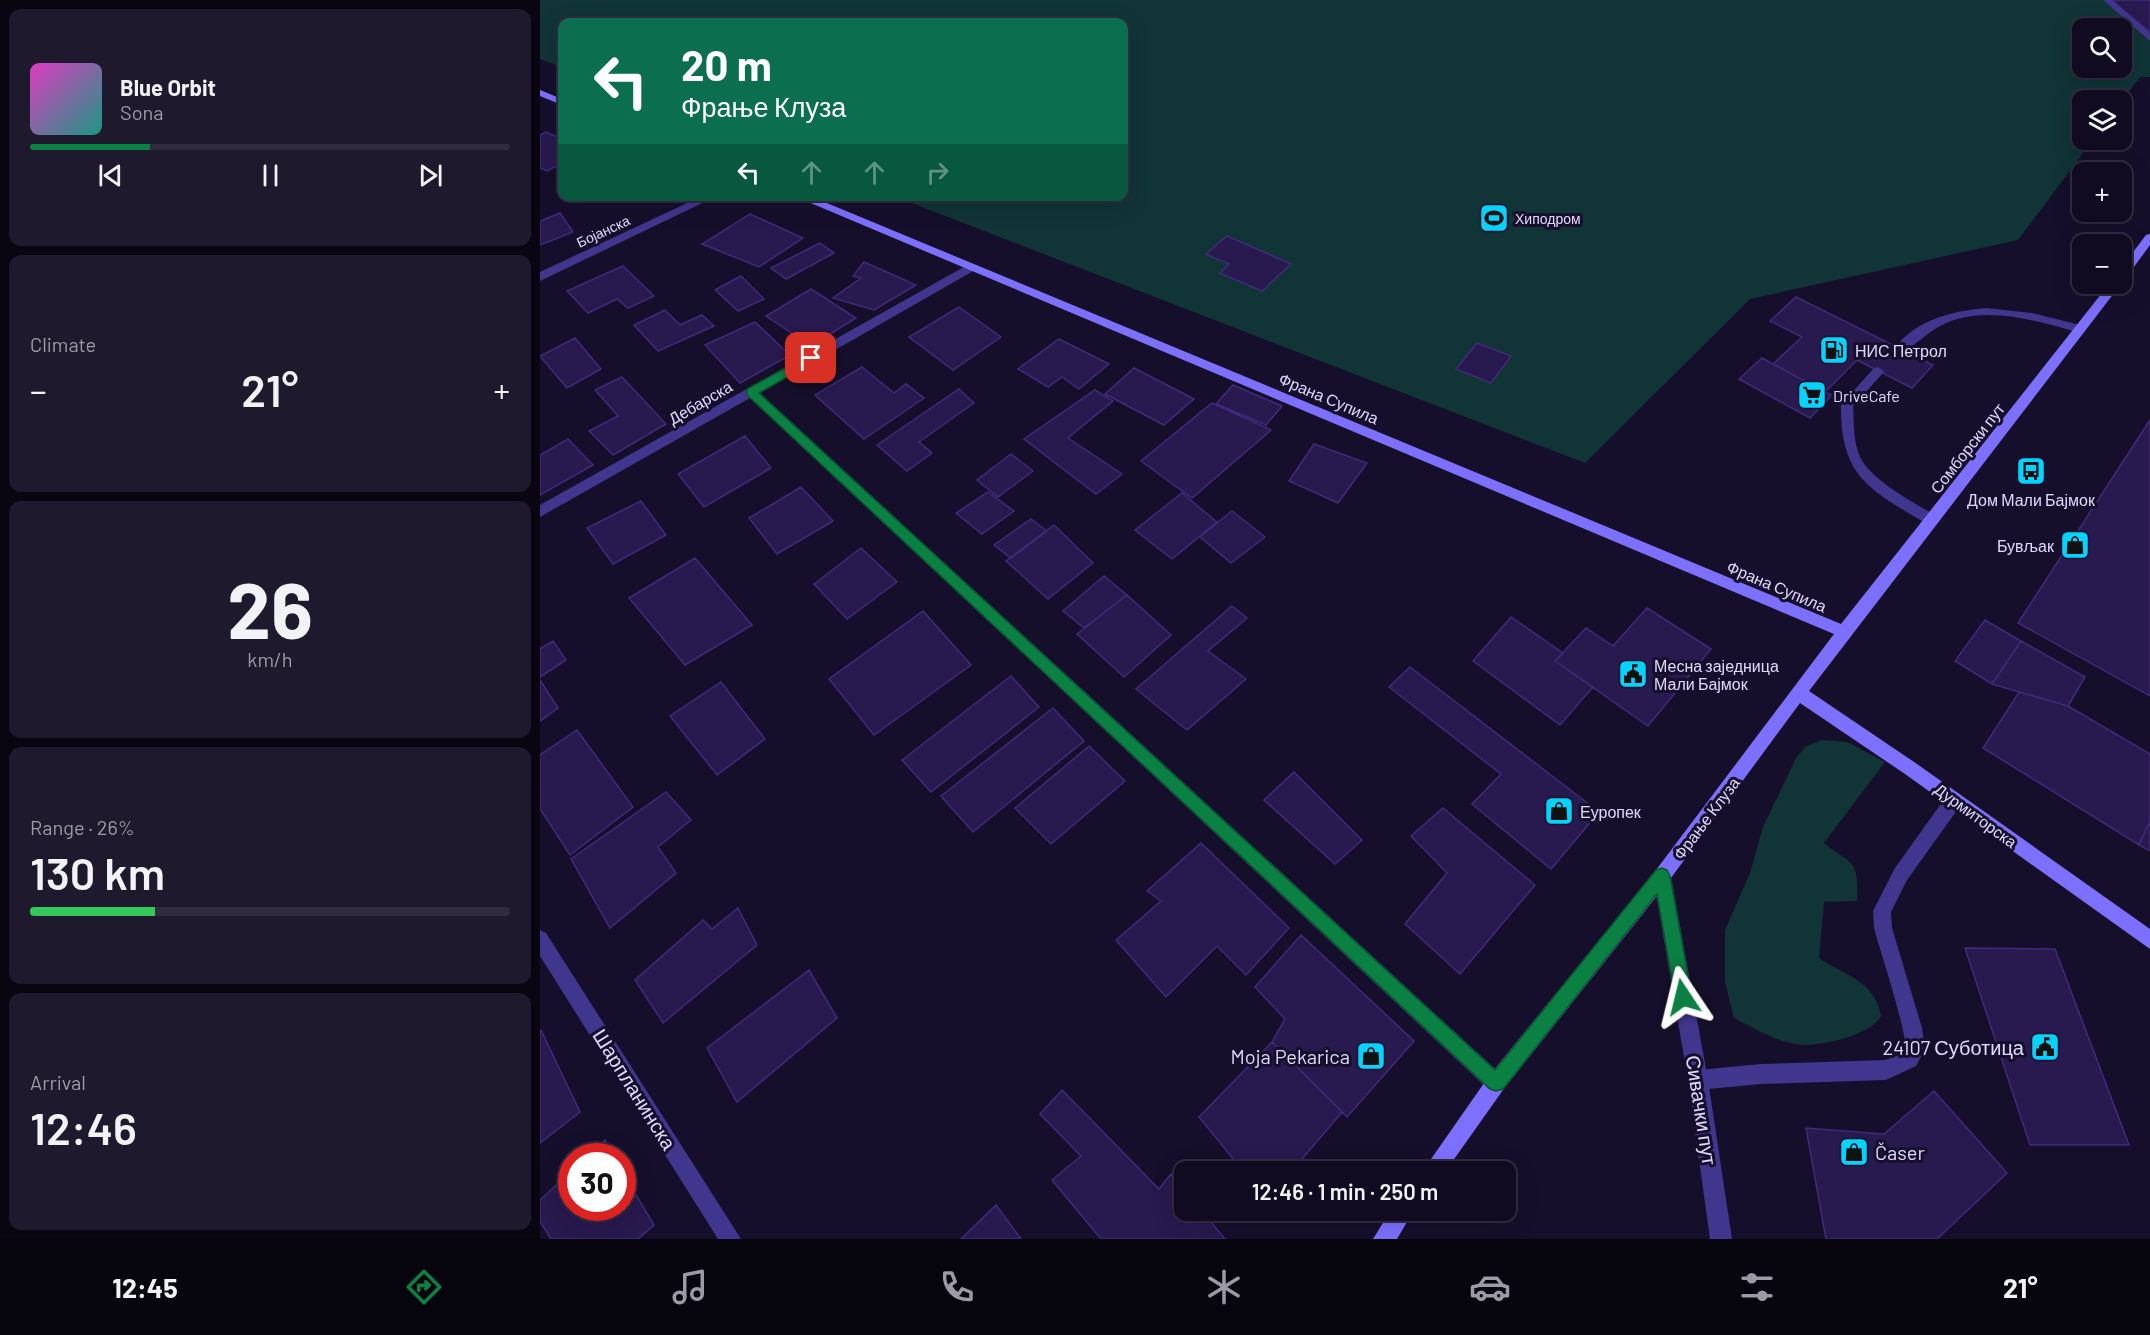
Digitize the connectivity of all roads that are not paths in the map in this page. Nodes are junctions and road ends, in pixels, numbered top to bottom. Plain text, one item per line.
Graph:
1 (2107, 0) edge
2 (2150, 38) edge
3 (540, 93) edge
4 (558, 100) edge
5 (701, 201) edge
6 (811, 201) edge
7 (2150, 237) edge
8 (2132, 261) edge
9 (971, 267) junction
10 (540, 277) edge
11 (2107, 294) edge
12 (2080, 329) junction
13 (1900, 349) dead end
14 (1878, 371) dead end
15 (751, 392) junction
16 (540, 512) edge
17 (1932, 520) junction
18 (1844, 632) junction
19 (1800, 694) junction
20 (1954, 800) junction
21 (1662, 876) junction
22 (540, 939) edge
23 (2150, 940) edge
24 (1698, 1080) junction
25 (1496, 1083) junction
26 (1440, 1161) edge
27 (1396, 1221) edge
28 (730, 1239) edge
29 (1384, 1239) edge
30 (1721, 1239) edge

1 - 2 street
3 - 4 street
5 - 10 street, Бојанска
6 - 9 street, Франа Супила
7 - 8 street
9 - 15 street, Дебарска
9 - 18 street, Франа Супила
11 - 12 street, Сомборски пут
12 - 13 street
12 - 17 street, Сомборски пут
14 - 17 street
15 - 16 street, Дебарска
15 - 25 street
17 - 18 street, Сомборски пут
18 - 19 street, Фрање Клуза
19 - 20 street, Дурмиторска
19 - 21 street, Фрање Клуза
20 - 23 street, Дурмиторска
20 - 24 street
21 - 24 street, Сивачки пут
21 - 25 street, Фрање Клуза
22 - 28 street, Шарпланинска
24 - 30 street, Сивачки пут
25 - 26 street, Фрање Клуза
27 - 29 street

